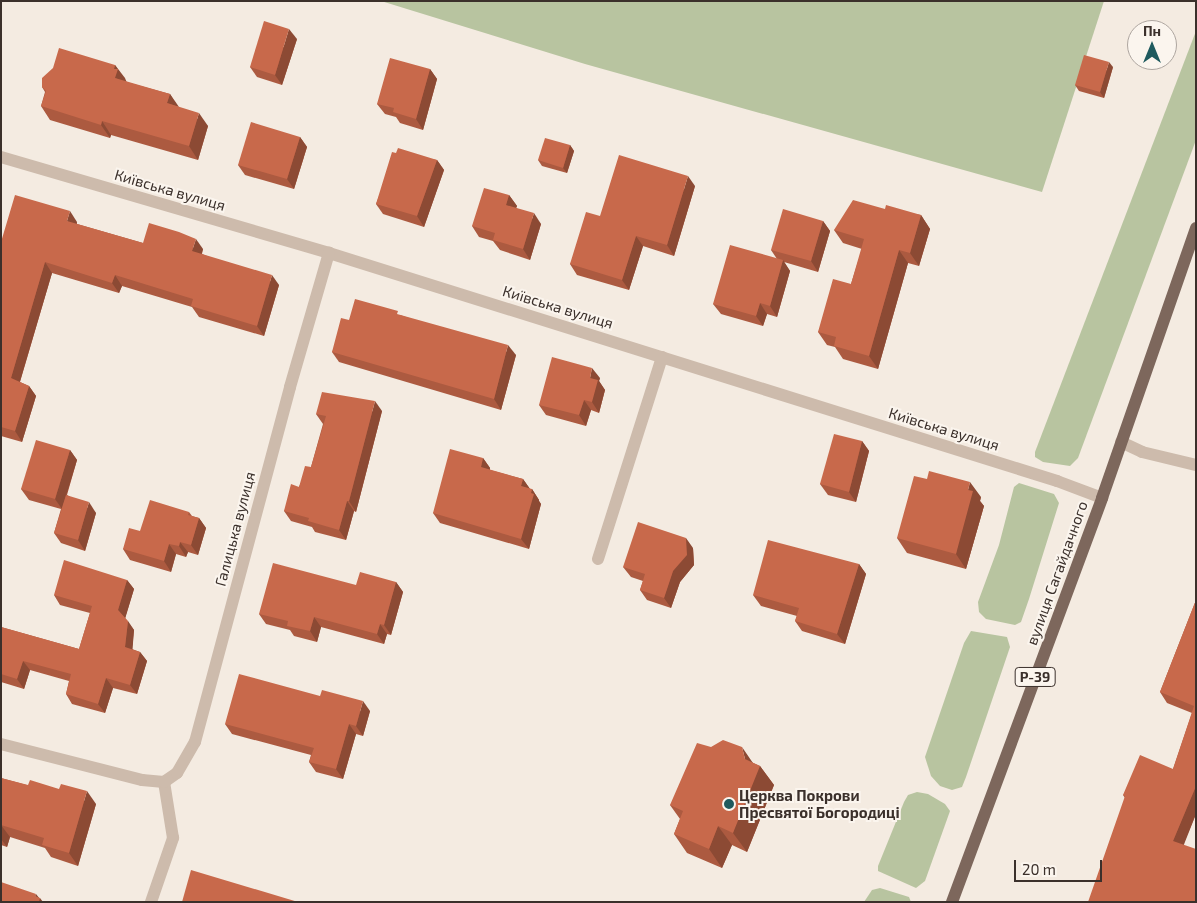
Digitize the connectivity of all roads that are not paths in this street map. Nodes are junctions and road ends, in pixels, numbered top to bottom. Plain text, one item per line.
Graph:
1 (1, 157) edge
2 (1196, 228) edge
3 (329, 253) junction
4 (662, 357) junction
5 (1119, 447) junction
6 (1196, 465) edge
7 (1102, 498) junction
8 (598, 559) dead end
9 (1, 744) edge
10 (164, 782) junction
11 (151, 902) edge
12 (952, 902) edge

1 - 3 street, Київська вулиця
2 - 5 main road, Р-39
3 - 4 street, Київська вулиця
3 - 10 street, Галицька вулиця
4 - 7 street, Київська вулиця
4 - 8 street
5 - 6 street
5 - 7 main road, вулиця Сагайдачного / Р-39
7 - 12 main road, вулиця Сагайдачного / Р-39
9 - 10 street
10 - 11 street

